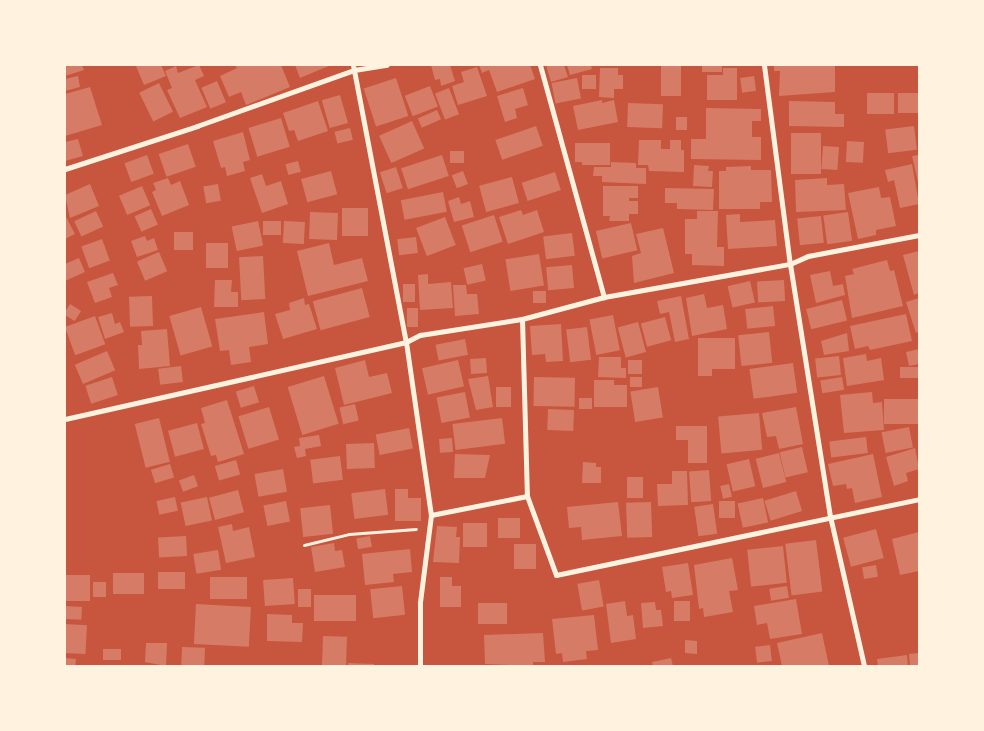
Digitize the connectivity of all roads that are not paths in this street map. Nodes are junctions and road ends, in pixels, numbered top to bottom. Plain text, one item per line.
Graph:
1 (387, 65) edge
2 (540, 65) edge
3 (764, 65) edge
4 (353, 68) edge
5 (65, 168) edge
6 (919, 235) edge
7 (790, 264) junction
8 (604, 297) junction
9 (522, 319) junction
10 (406, 342) junction
11 (65, 419) edge
12 (527, 496) junction
13 (919, 499) edge
14 (431, 515) junction
15 (830, 516) junction
16 (420, 666) edge
17 (864, 666) edge

1 - 4 street
2 - 8 street
3 - 7 street
4 - 5 street
4 - 10 street
6 - 7 street
7 - 8 street
7 - 15 street
8 - 9 street
9 - 10 street
9 - 12 street
10 - 11 street
10 - 14 street
12 - 14 street
12 - 15 street
13 - 15 street
14 - 16 street
15 - 17 street

